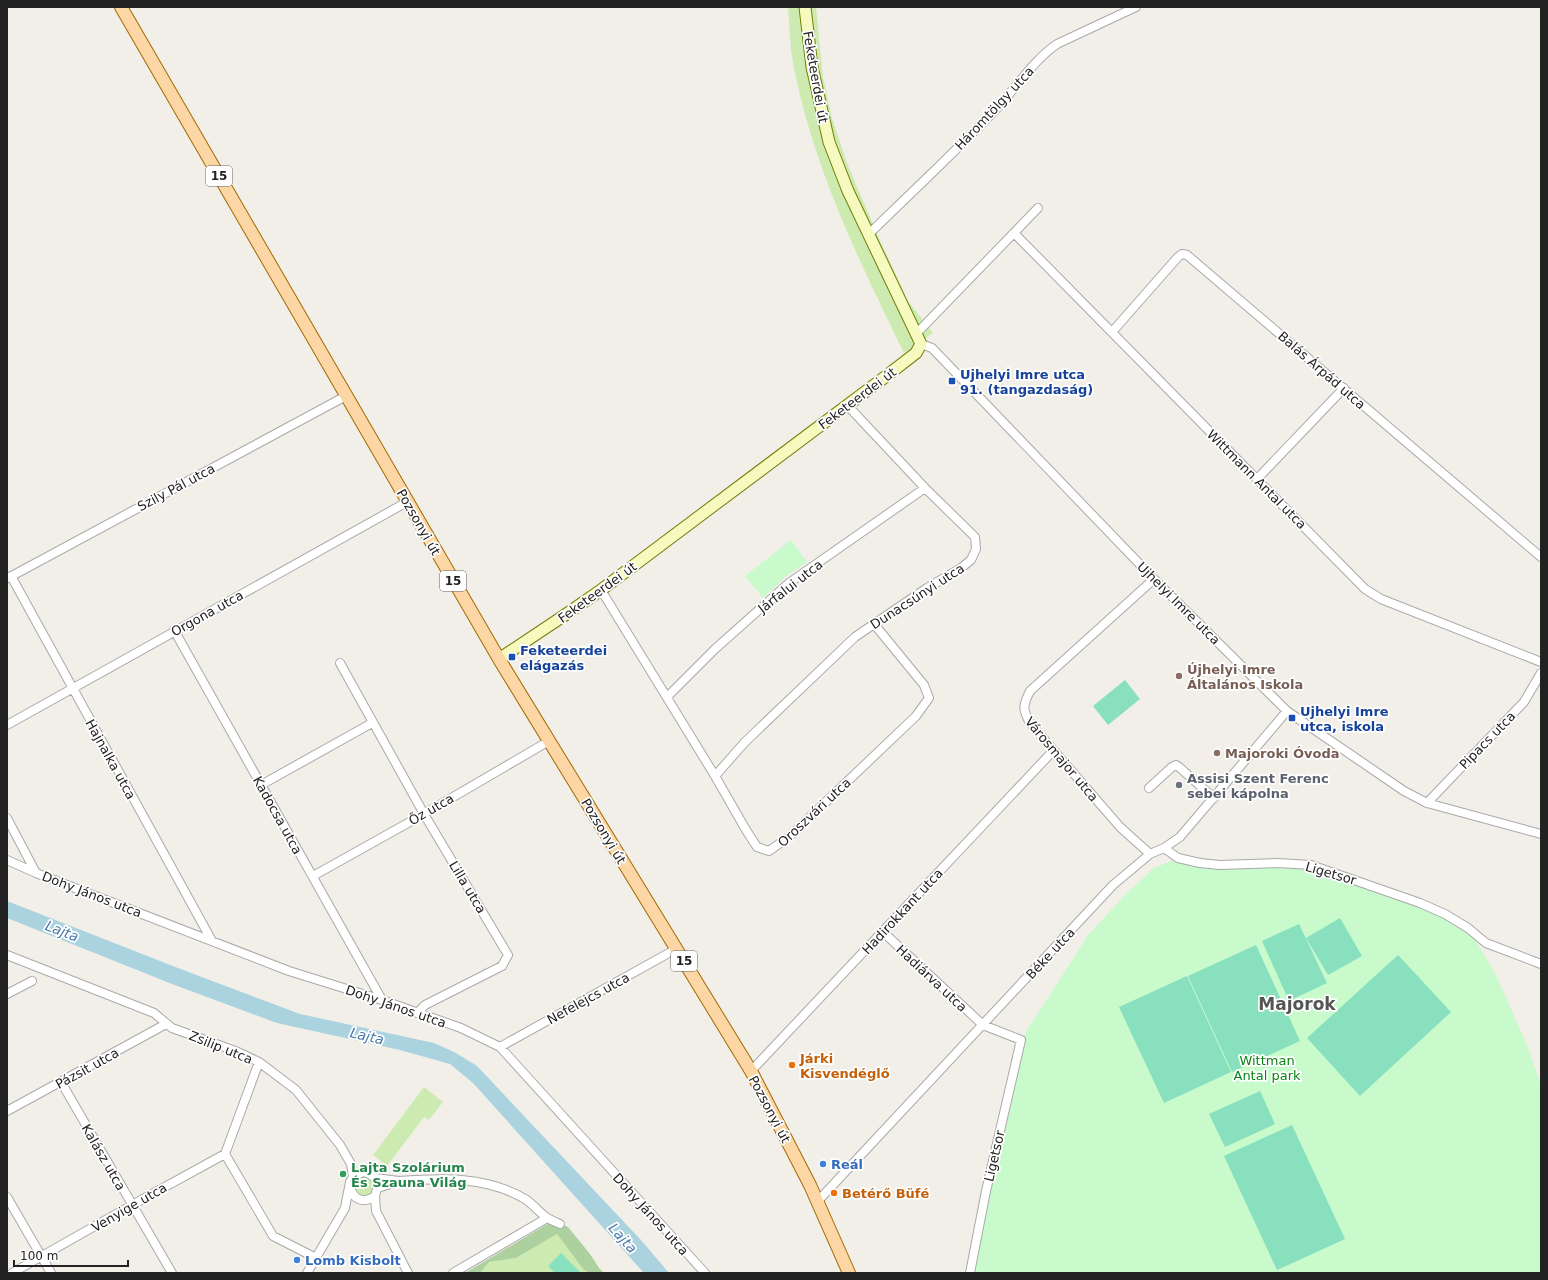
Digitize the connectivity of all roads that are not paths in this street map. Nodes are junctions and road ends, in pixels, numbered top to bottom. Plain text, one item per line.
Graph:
1 (121, 7) edge
2 (805, 7) edge
3 (1136, 7) edge
4 (1038, 208) dead end
5 (1014, 233) junction
6 (868, 235) junction
7 (1112, 332) junction
8 (916, 334) junction
9 (921, 344) junction
10 (1344, 388) junction
11 (346, 396) junction
12 (847, 405) junction
13 (1257, 479) junction
14 (926, 488) junction
15 (407, 502) junction
16 (1541, 557) edge
17 (9, 577) edge
18 (1154, 579) junction
19 (601, 590) junction
20 (874, 624) junction
21 (174, 630) junction
22 (499, 659) junction
23 (1541, 662) edge
24 (340, 663) dead end
25 (1541, 673) edge
26 (72, 689) junction
27 (667, 696) junction
28 (1287, 711) junction
29 (372, 723) junction
30 (7, 725) edge
31 (549, 741) junction
32 (1053, 751) junction
33 (715, 776) junction
34 (261, 785) junction
35 (1149, 788) dead end
36 (1214, 798) junction
37 (1427, 803) junction
38 (424, 814) junction
39 (7, 818) edge
40 (1541, 834) edge
41 (1164, 848) junction
42 (1150, 854) junction
43 (7, 860) edge
44 (36, 873) junction
45 (313, 876) junction
46 (882, 931) junction
47 (212, 941) junction
48 (676, 949) junction
49 (7, 956) edge
50 (1541, 964) edge
51 (32, 981) dead end
52 (7, 994) edge
53 (382, 1000) junction
54 (417, 1013) junction
55 (166, 1024) junction
56 (983, 1024) junction
57 (1021, 1040) joint
58 (500, 1048) junction
59 (259, 1062) junction
60 (751, 1071) junction
61 (61, 1082) junction
62 (7, 1111) edge
63 (225, 1154) junction
64 (351, 1164) junction
65 (363, 1172) junction
66 (353, 1177) junction
67 (375, 1178) junction
68 (399, 1181) junction
69 (350, 1187) junction
70 (376, 1192) junction
71 (7, 1197) edge
72 (362, 1200) junction
73 (818, 1202) junction
74 (132, 1205) junction
75 (346, 1208) junction
76 (376, 1211) junction
77 (547, 1218) junction
78 (560, 1224) dead end
79 (42, 1257) junction
80 (316, 1258) junction
81 (12, 1273) edge
82 (51, 1273) edge
83 (172, 1273) edge
84 (307, 1273) edge
85 (408, 1273) edge
86 (453, 1273) edge
87 (705, 1273) edge
88 (849, 1273) edge
89 (970, 1273) edge

1 - 11 main road, 15
2 - 6 main road, Feketeerdei út
3 - 6 street, Háromtölgy utca
4 - 5 street
5 - 7 street, Wittmann Antal utca
5 - 8 street
6 - 8 main road, Feketeerdei út
7 - 10 street, Balás Árpád utca
7 - 13 street, Wittmann Antal utca
8 - 9 main road, Feketeerdei út
9 - 12 main road, Feketeerdei út
9 - 18 street, Ujhelyi Imre utca
10 - 13 street
10 - 16 street, Balás Árpád utca
11 - 15 main road, Pozsonyi út / 15
11 - 17 street, Szily Pál utca
12 - 14 street, Dunacsúnyi utca
12 - 19 main road, Feketeerdei út
13 - 23 street, Wittmann Antal utca
14 - 20 street, Dunacsúnyi utca
14 - 27 street, Járfalui utca
15 - 21 street, Orgona utca
15 - 22 main road, Pozsonyi út / 15
17 - 26 street, Hajnalka utca
18 - 28 street, Ujhelyi Imre utca
18 - 32 street, Városmajor utca
19 - 22 main road, Feketeerdei út
19 - 27 street, Oroszvári utca
20 - 33 street, Dunacsúnyi utca
20 - 33 street, Oroszvári utca
21 - 26 street, Orgona utca
21 - 34 street, Kadocsa utca
22 - 31 main road, Pozsonyi út / 15
24 - 29 street, Lilla utca
25 - 37 street, Pipacs utca
26 - 30 street, Orgona utca
26 - 47 street, Hajnalka utca
27 - 33 street, Oroszvári utca
28 - 36 street, Béke utca
28 - 37 street, Ujhelyi Imre utca
29 - 34 street
29 - 38 street, Lilla utca
31 - 38 street, Őz utca
31 - 48 main road, Pozsonyi út / 15
32 - 42 street, Városmajor utca
32 - 46 street, Hadirokkant utca
34 - 45 street, Kadocsa utca
35 - 36 street
36 - 41 street, Béke utca
37 - 40 street, Ujhelyi Imre utca
38 - 45 street, Őz utca
38 - 54 street, Lilla utca
39 - 44 street
41 - 42 street, Béke utca
41 - 50 street, Ligetsor
42 - 56 street, Béke utca
43 - 44 street, Dohy János utca
44 - 47 street, Dohy János utca
45 - 53 street, Kadocsa utca
46 - 56 street, Hadiárva utca
46 - 60 street, Hadirokkant utca
47 - 53 street, Dohy János utca
48 - 58 street, Nefelejcs utca
48 - 60 main road, Pozsonyi út / 15
49 - 55 street, Zsilip utca
51 - 52 street
53 - 54 street, Dohy János utca
54 - 58 street, Dohy János utca
55 - 59 street, Zsilip utca
55 - 61 street, Pázsit utca
56 - 57 street, Hadiárva utca
56 - 73 street, Béke utca
57 - 89 street, Ligetsor
58 - 87 street, Dohy János utca
59 - 63 street
59 - 64 street, Zsilip utca
60 - 73 main road, Pozsonyi út / 15
61 - 62 street, Pázsit utca
61 - 74 street, Kalász utca
63 - 74 street, Venyige utca
63 - 80 street
64 - 65 street
64 - 66 street
65 - 66 street
65 - 67 street
66 - 69 street
67 - 68 street
67 - 70 street
68 - 70 street
68 - 77 street
69 - 72 street
69 - 75 street
70 - 72 street
70 - 76 street
71 - 79 street
72 - 75 street
72 - 76 street
73 - 88 main road, Pozsonyi út / 15
74 - 79 street, Venyige utca
74 - 83 street, Kalász utca
75 - 80 street
76 - 85 street
77 - 78 street
77 - 86 street
79 - 81 street, Venyige utca
79 - 82 street
80 - 84 street

